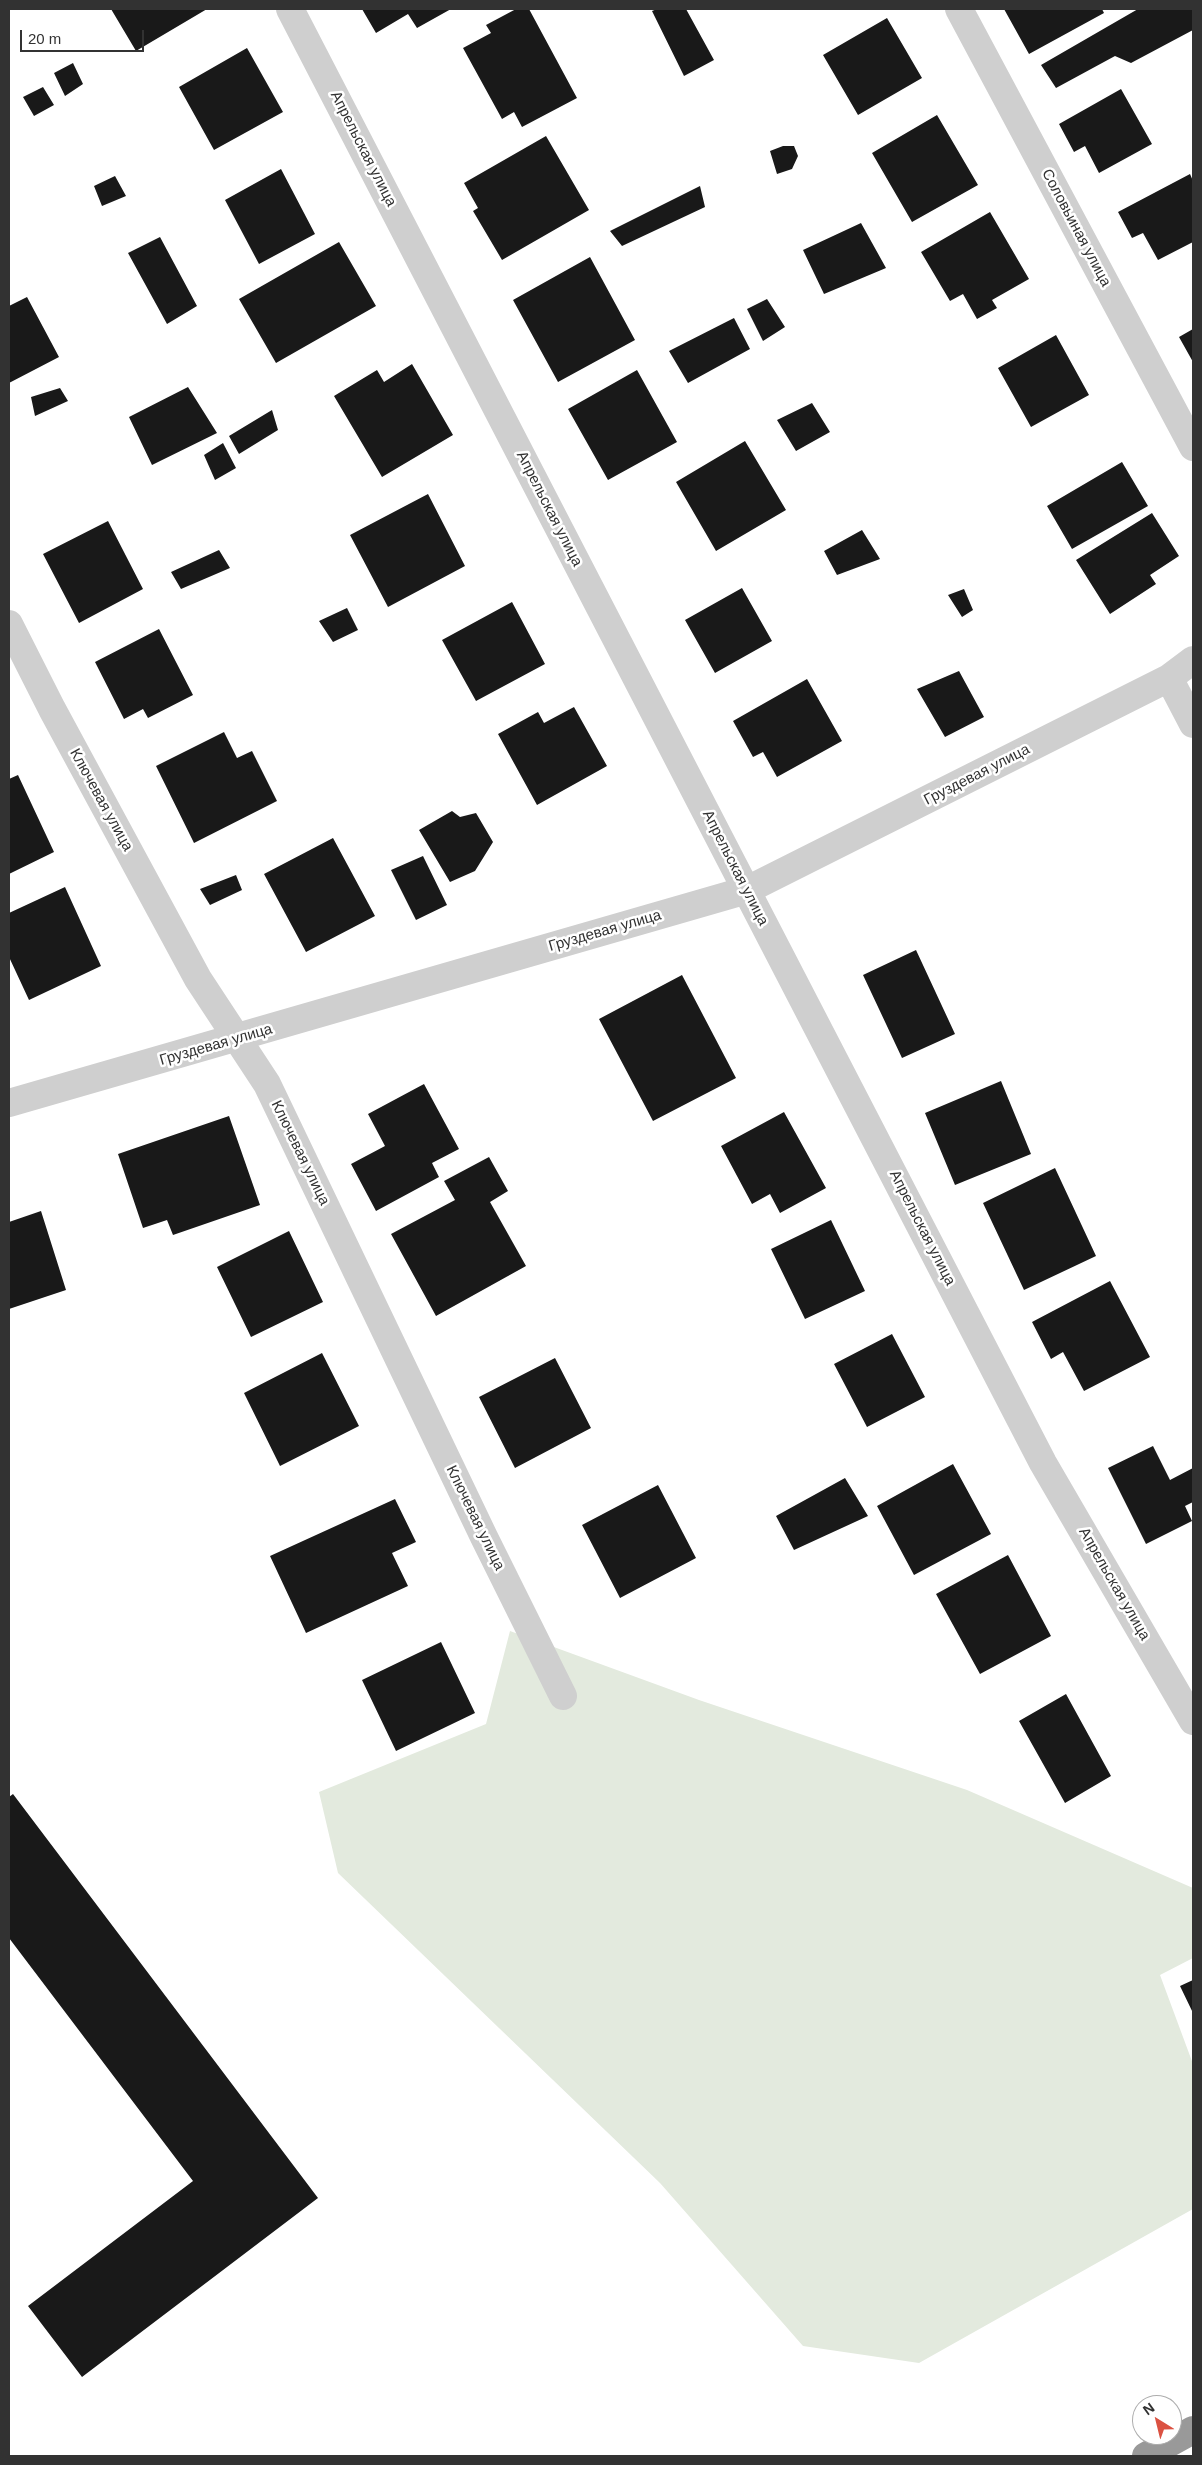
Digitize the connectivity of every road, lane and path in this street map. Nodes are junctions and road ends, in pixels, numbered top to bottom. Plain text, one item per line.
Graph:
1 (290, 9) edge
2 (959, 9) edge
3 (1193, 446) edge
4 (9, 624) edge
5 (1193, 660) edge
6 (1170, 678) junction
7 (1193, 724) edge
8 (746, 890) junction
9 (239, 1038) junction
10 (9, 1103) edge
11 (564, 1696) dead end
12 (1193, 1720) edge
13 (1193, 2430) edge
14 (1146, 2456) edge

1 - 8 street, Апрельская улица
2 - 3 street, Соловьиная улица
4 - 9 street, Ключевая улица
5 - 6 street
6 - 7 street
6 - 8 street, Груздевая улица
8 - 9 street, Груздевая улица
8 - 12 street, Апрельская улица
9 - 10 street, Груздевая улица
9 - 11 street, Ключевая улица
13 - 14 highway

